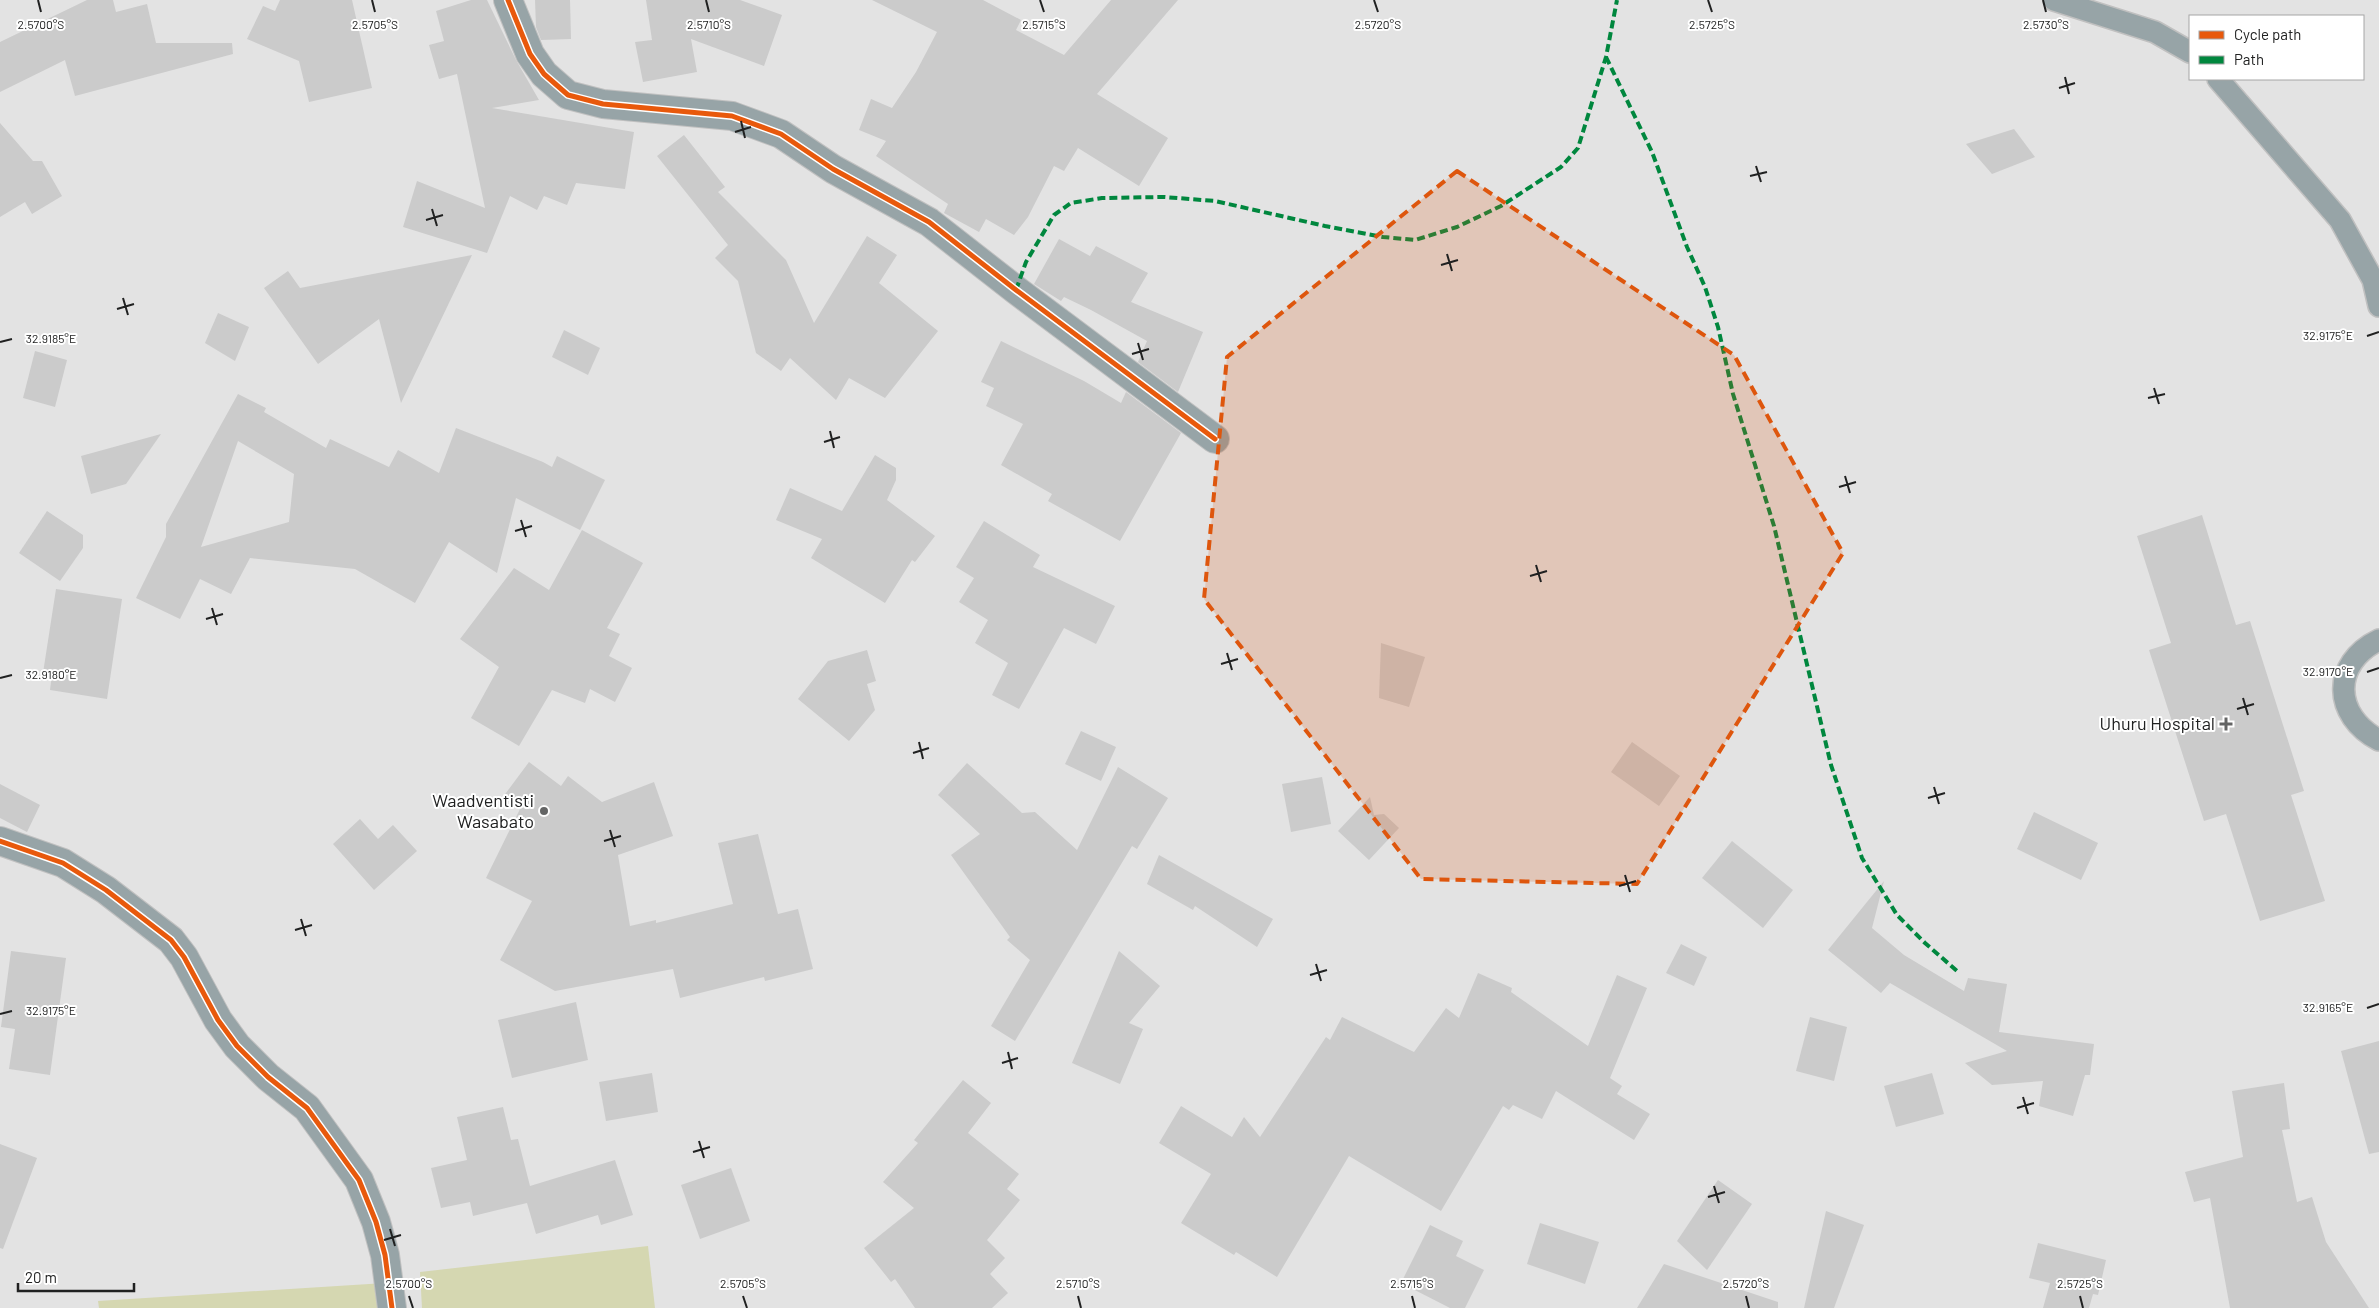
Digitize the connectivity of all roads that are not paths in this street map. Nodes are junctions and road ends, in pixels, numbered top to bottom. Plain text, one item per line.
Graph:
1 (508, 0) edge
2 (2054, 0) edge
3 (2189, 51) edge
4 (2219, 80) edge
5 (2379, 306) edge
6 (1215, 439) dead end
7 (2379, 640) edge
8 (2379, 740) edge
9 (0, 842) edge
10 (392, 1308) edge

1 - 6 street
2 - 3 lane
4 - 5 lane
7 - 8 lane
9 - 10 street

